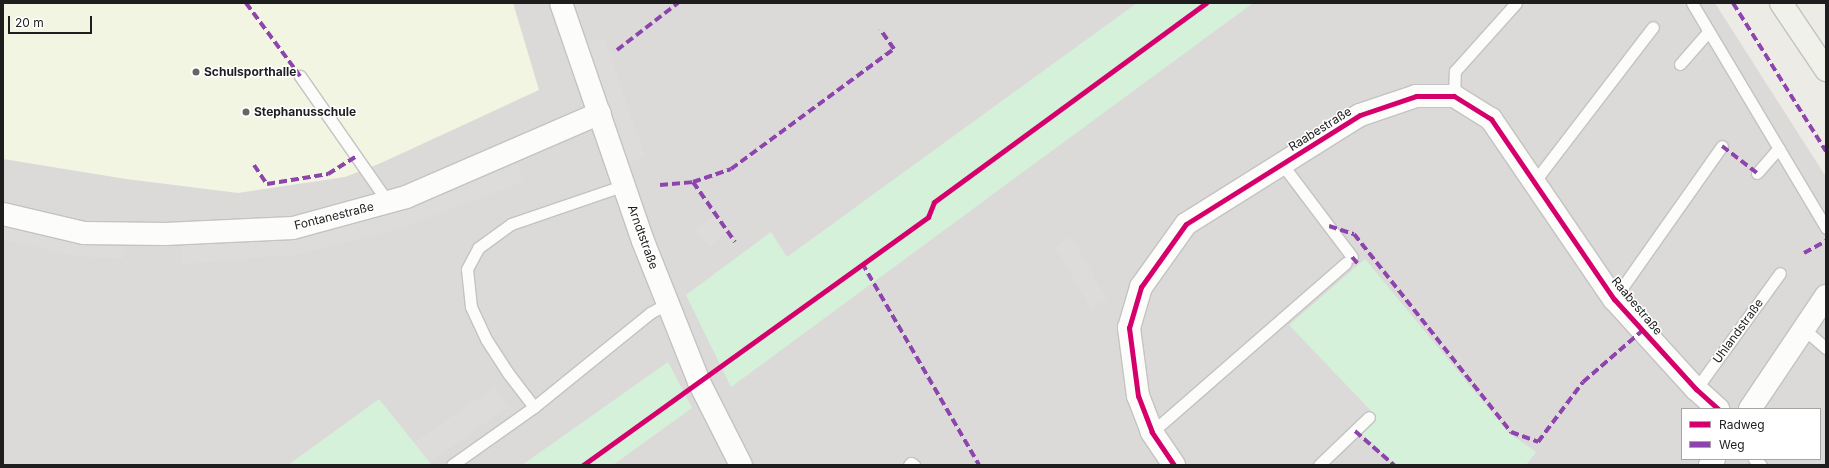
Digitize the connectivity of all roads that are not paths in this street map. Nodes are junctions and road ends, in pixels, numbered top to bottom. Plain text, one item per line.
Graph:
1 (561, 3) edge
2 (1516, 3) edge
3 (1692, 3) edge
4 (1781, 3) edge
5 (1653, 27) dead end
6 (1708, 32) junction
7 (1680, 64) dead end
8 (1826, 70) edge
9 (300, 76) dead end
10 (1454, 96) junction
11 (600, 113) junction
12 (1722, 146) dead end
13 (1779, 148) junction
14 (1282, 164) junction
15 (1757, 173) dead end
16 (1534, 182) junction
17 (624, 185) junction
18 (388, 202) junction
19 (3, 214) edge
20 (1826, 228) edge
21 (1780, 273) dead end
22 (1826, 296) edge
23 (1614, 299) junction
24 (668, 303) junction
25 (1805, 330) junction
26 (1826, 348) edge
27 (1696, 389) junction
28 (534, 407) junction
29 (1717, 408) edge
30 (1751, 408) edge
31 (1369, 417) dead end
32 (1152, 432) junction
33 (452, 465) edge
34 (741, 465) edge
35 (909, 465) edge
36 (914, 465) edge
37 (1174, 465) edge
38 (1319, 465) edge

1 - 11 street, Arndtstraße
2 - 10 lane
3 - 6 lane
4 - 8 main road
5 - 16 lane
6 - 7 lane
6 - 13 lane
9 - 18 lane
10 - 14 street, Raabestraße
10 - 16 street, Raabestraße
11 - 17 street, Arndtstraße
11 - 18 street, Fontanestraße
12 - 23 lane, Raabestraße
13 - 15 lane
13 - 20 lane
14 - 32 street, Raabestraße
14 - 32 lane
16 - 23 street, Raabestraße
17 - 24 street, Arndtstraße
17 - 28 lane
18 - 19 street, Fontanestraße
21 - 27 lane, Uhlandstraße
22 - 25 street
23 - 27 street, Raabestraße
24 - 28 lane
24 - 34 street, Arndtstraße
25 - 26 lane
25 - 30 street
27 - 29 street, Raabestraße
28 - 33 lane
31 - 38 lane
32 - 37 street, Raabestraße
35 - 36 lane

